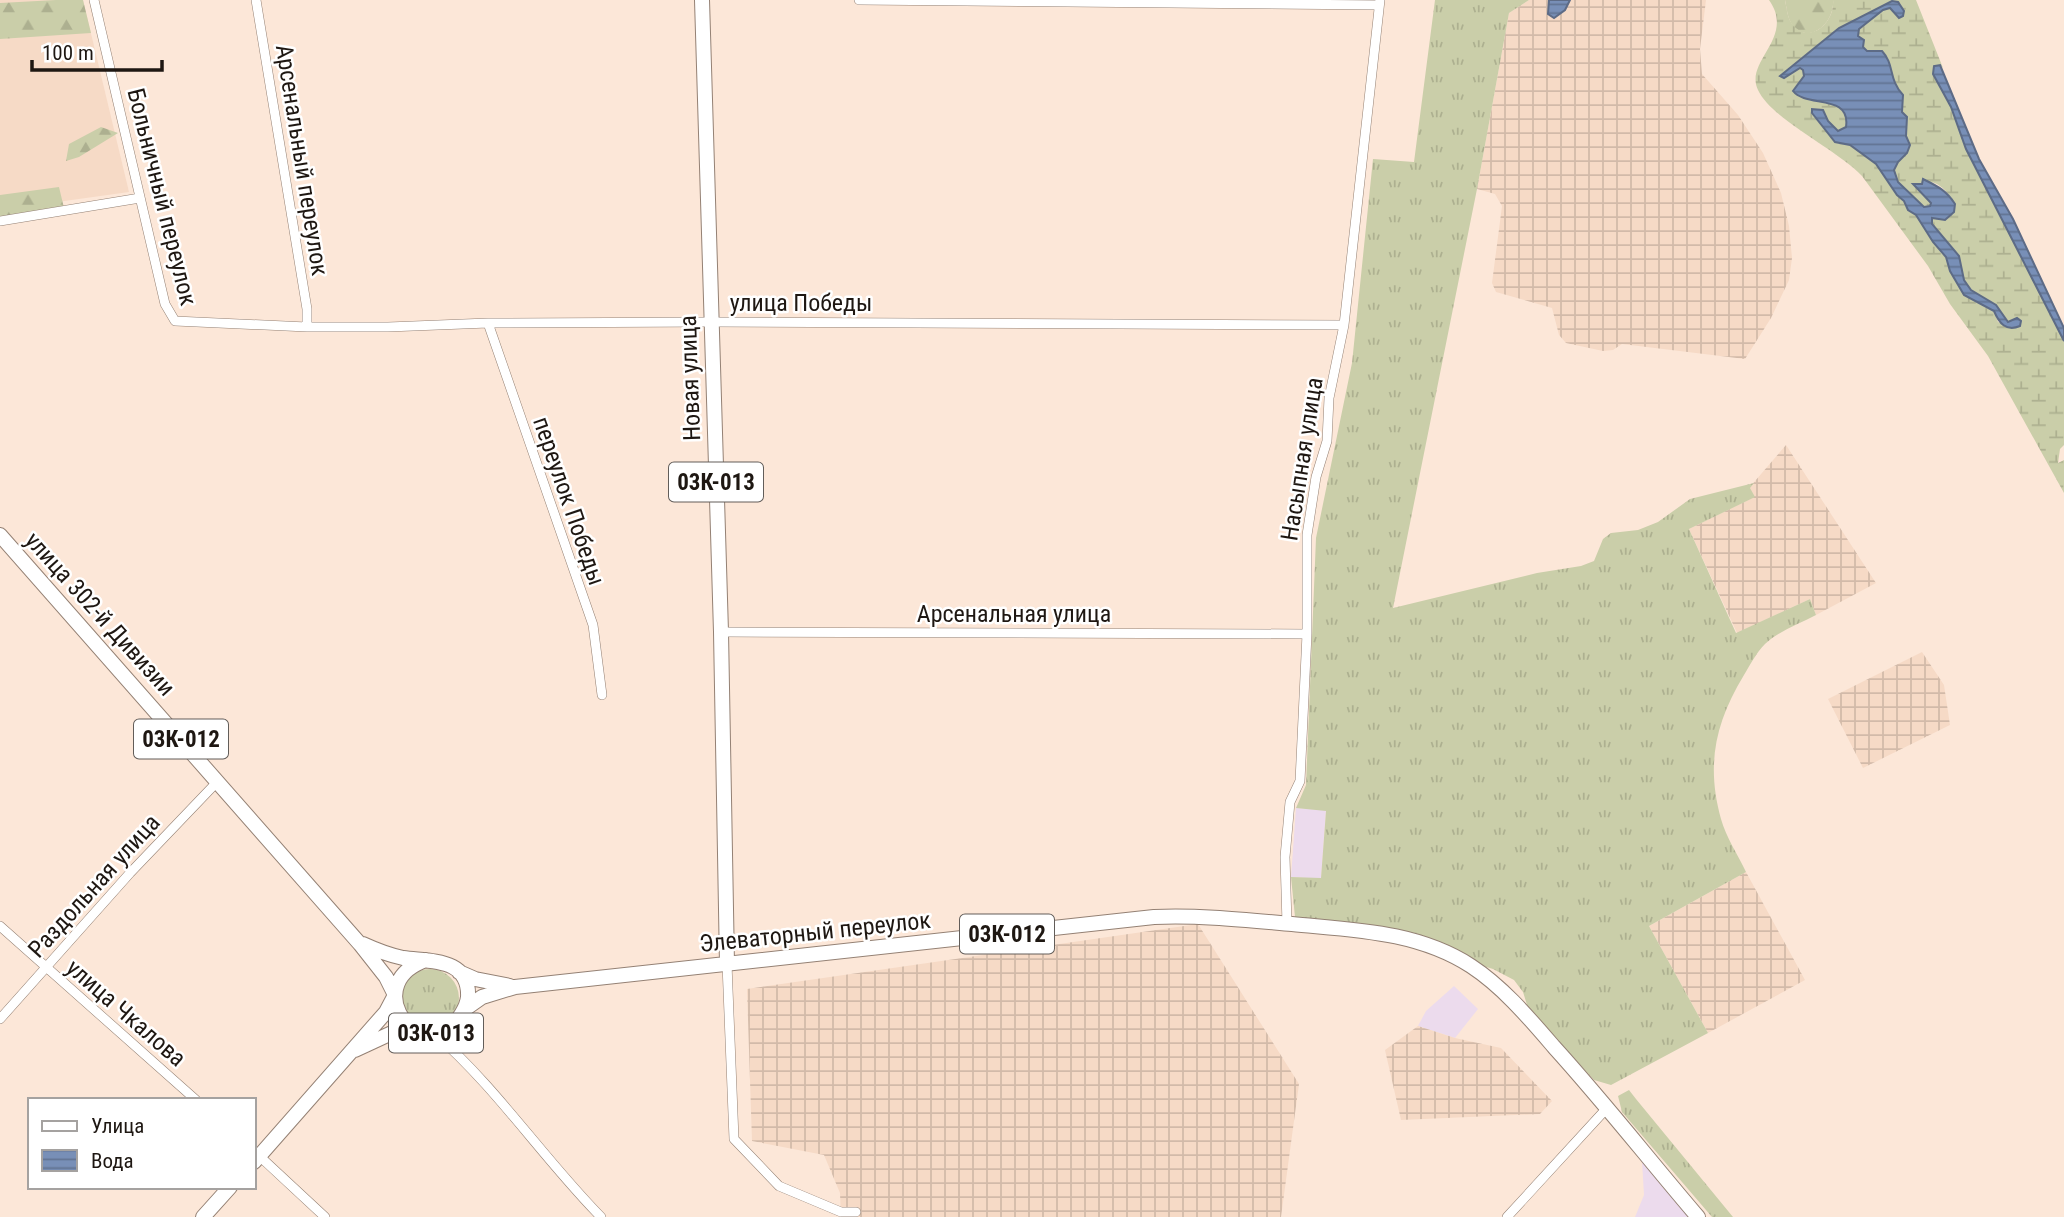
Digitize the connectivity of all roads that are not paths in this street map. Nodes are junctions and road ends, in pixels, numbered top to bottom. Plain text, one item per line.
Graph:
1 (94, 0) edge
2 (256, 0) edge
3 (702, 0) edge
4 (859, 0) edge
5 (1380, 2) edge
6 (140, 198) junction
7 (0, 221) edge
8 (175, 321) joint
9 (710, 322) junction
10 (488, 323) junction
11 (1344, 325) junction
12 (307, 327) junction
13 (0, 535) edge
14 (721, 632) junction
15 (1307, 634) junction
16 (602, 695) dead end
17 (218, 781) junction
18 (1287, 924) junction
19 (0, 926) edge
20 (360, 943) junction
21 (426, 960) junction
22 (727, 964) junction
23 (46, 968) junction
24 (459, 972) junction
25 (514, 987) junction
26 (395, 995) junction
27 (465, 1009) junction
28 (0, 1019) edge
29 (411, 1028) junction
30 (449, 1028) junction
31 (435, 1033) junction
32 (457, 1053) junction
33 (347, 1054) junction
34 (194, 1098) edge
35 (1607, 1108) junction
36 (256, 1156) edge
37 (228, 1189) edge
38 (592, 1208) junction
39 (856, 1212) dead end
40 (203, 1217) edge
41 (325, 1217) edge
42 (583, 1217) edge
43 (601, 1217) edge
44 (1507, 1217) edge
45 (1698, 1217) edge

1 - 6 street, Больничный переулок
2 - 12 street, Арсенальный переулок
3 - 9 main road, Новая улица / 03К-013
4 - 5 street
5 - 11 street, Насыпная улица
6 - 7 street
6 - 8 street, Больничный переулок
8 - 12 street, улица Победы
9 - 10 street, улица Победы
9 - 11 street, улица Победы
9 - 14 main road, Новая улица / 03К-013
10 - 12 street, улица Победы
10 - 16 street, переулок Победы
11 - 15 street, Насыпная улица
13 - 17 main road, улица 302-й Дивизии / 03К-012
14 - 15 street, Арсенальная улица
14 - 22 main road, Новая улица / 03К-013
15 - 18 street, Насыпная улица
17 - 20 main road, улица 302-й Дивизии / 03К-012
17 - 23 street, Раздольная улица
18 - 22 main road, Элеваторный переулок / 03К-012
18 - 35 main road, 03К-012
19 - 23 street, улица Чкалова
20 - 21 main road, улица 302-й Дивизии
20 - 26 main road, улица 302-й Дивизии
21 - 24 main road, 03К-013
21 - 26 main road, 03К-013
22 - 25 main road, Элеваторный переулок / 03К-012
22 - 39 street
23 - 28 street, Раздольная улица
23 - 34 street, улица Чкалова
24 - 25 main road, Элеваторный переулок / 03К-013
24 - 27 main road, 03К-013
25 - 27 main road, Элеваторный переулок / 03К-013
26 - 29 main road, 03К-013
26 - 33 main road, 03К-013
27 - 30 main road, 03К-013
29 - 31 main road, 03К-013
29 - 33 main road, 03К-013
30 - 31 main road, 03К-013
30 - 32 street
31 - 32 street
32 - 38 street
33 - 36 main road, 03К-013
35 - 44 street
35 - 45 main road, 03К-012
36 - 41 street
37 - 40 main road
38 - 42 street
38 - 43 street

